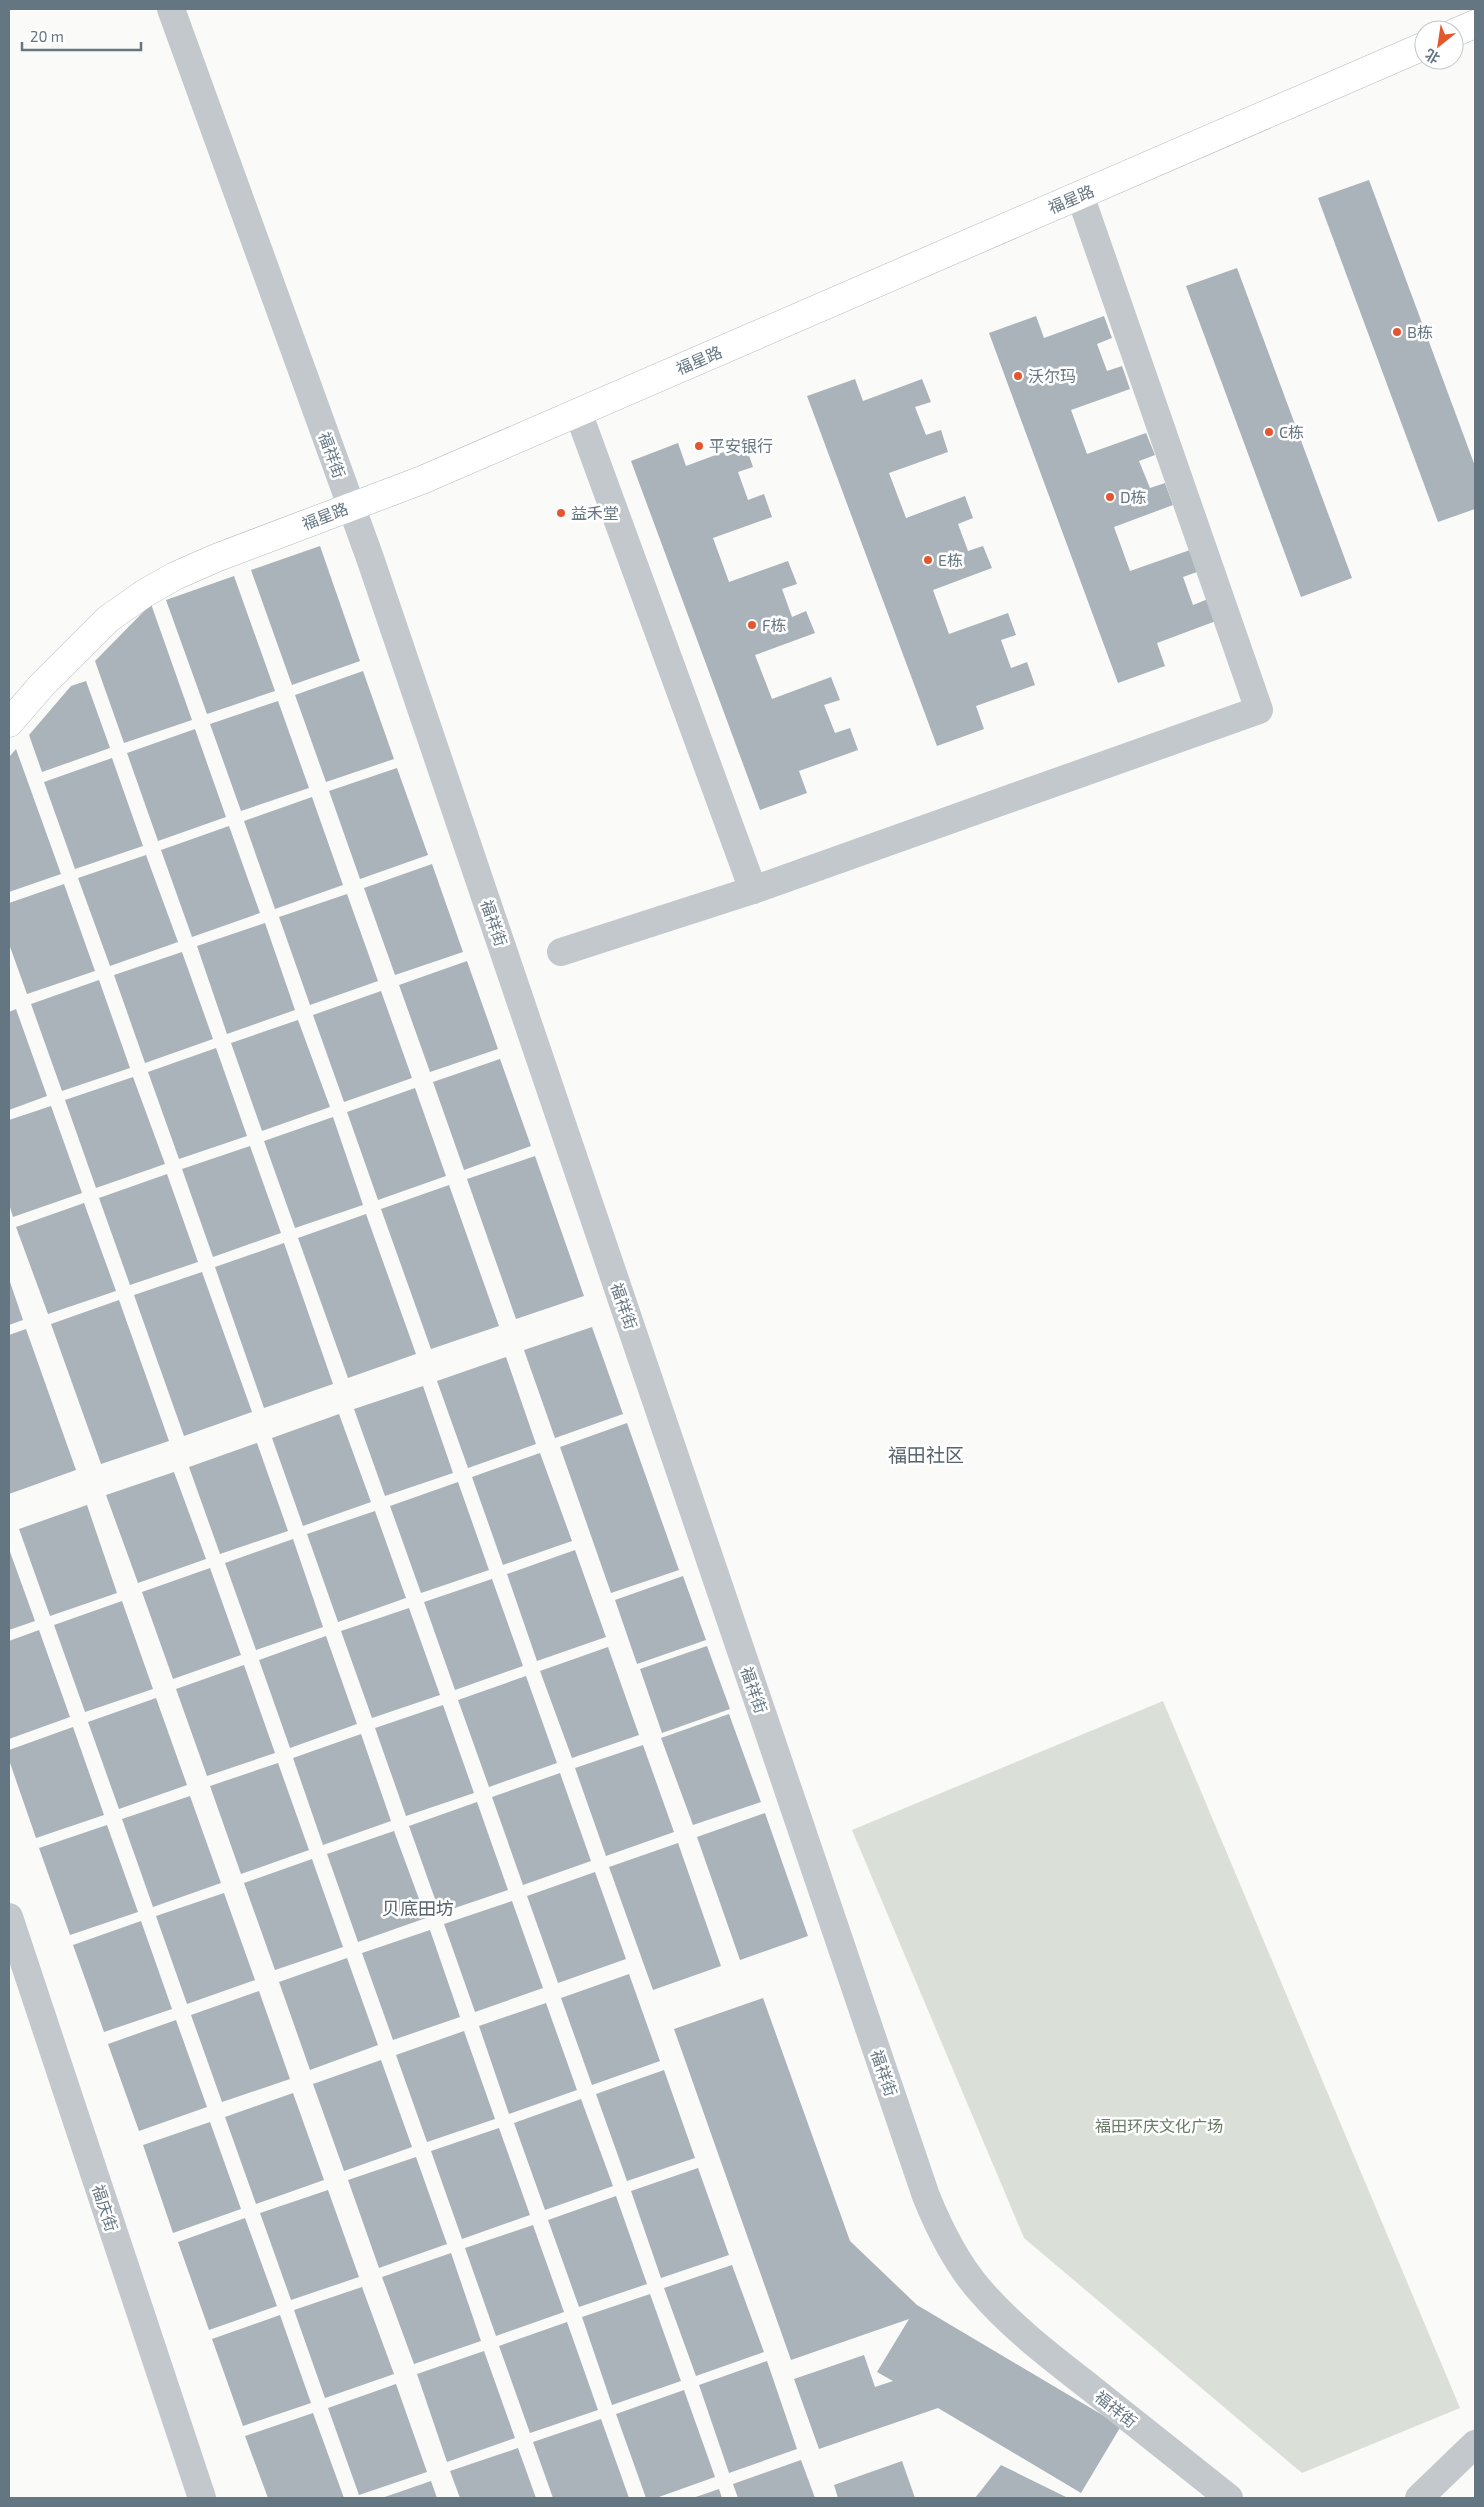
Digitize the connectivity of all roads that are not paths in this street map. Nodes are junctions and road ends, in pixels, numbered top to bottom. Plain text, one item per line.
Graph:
1 (171, 9) edge
2 (1414, 50) edge
3 (1080, 195) junction
4 (578, 412) junction
5 (351, 506) junction
6 (9, 723) edge
7 (753, 890) junction
8 (561, 952) dead end
9 (9, 1918) edge
10 (1475, 2444) edge
11 (202, 2498) edge
12 (1230, 2498) edge
13 (1419, 2498) edge

1 - 5 street, 福祥街
2 - 3 main road, 福星路
3 - 4 main road, 福星路
3 - 7 street
4 - 5 main road, 福星路
4 - 7 street
5 - 6 main road, 福星路
5 - 12 street, 福祥街
7 - 8 street
9 - 11 street, 福庆街
10 - 13 street

